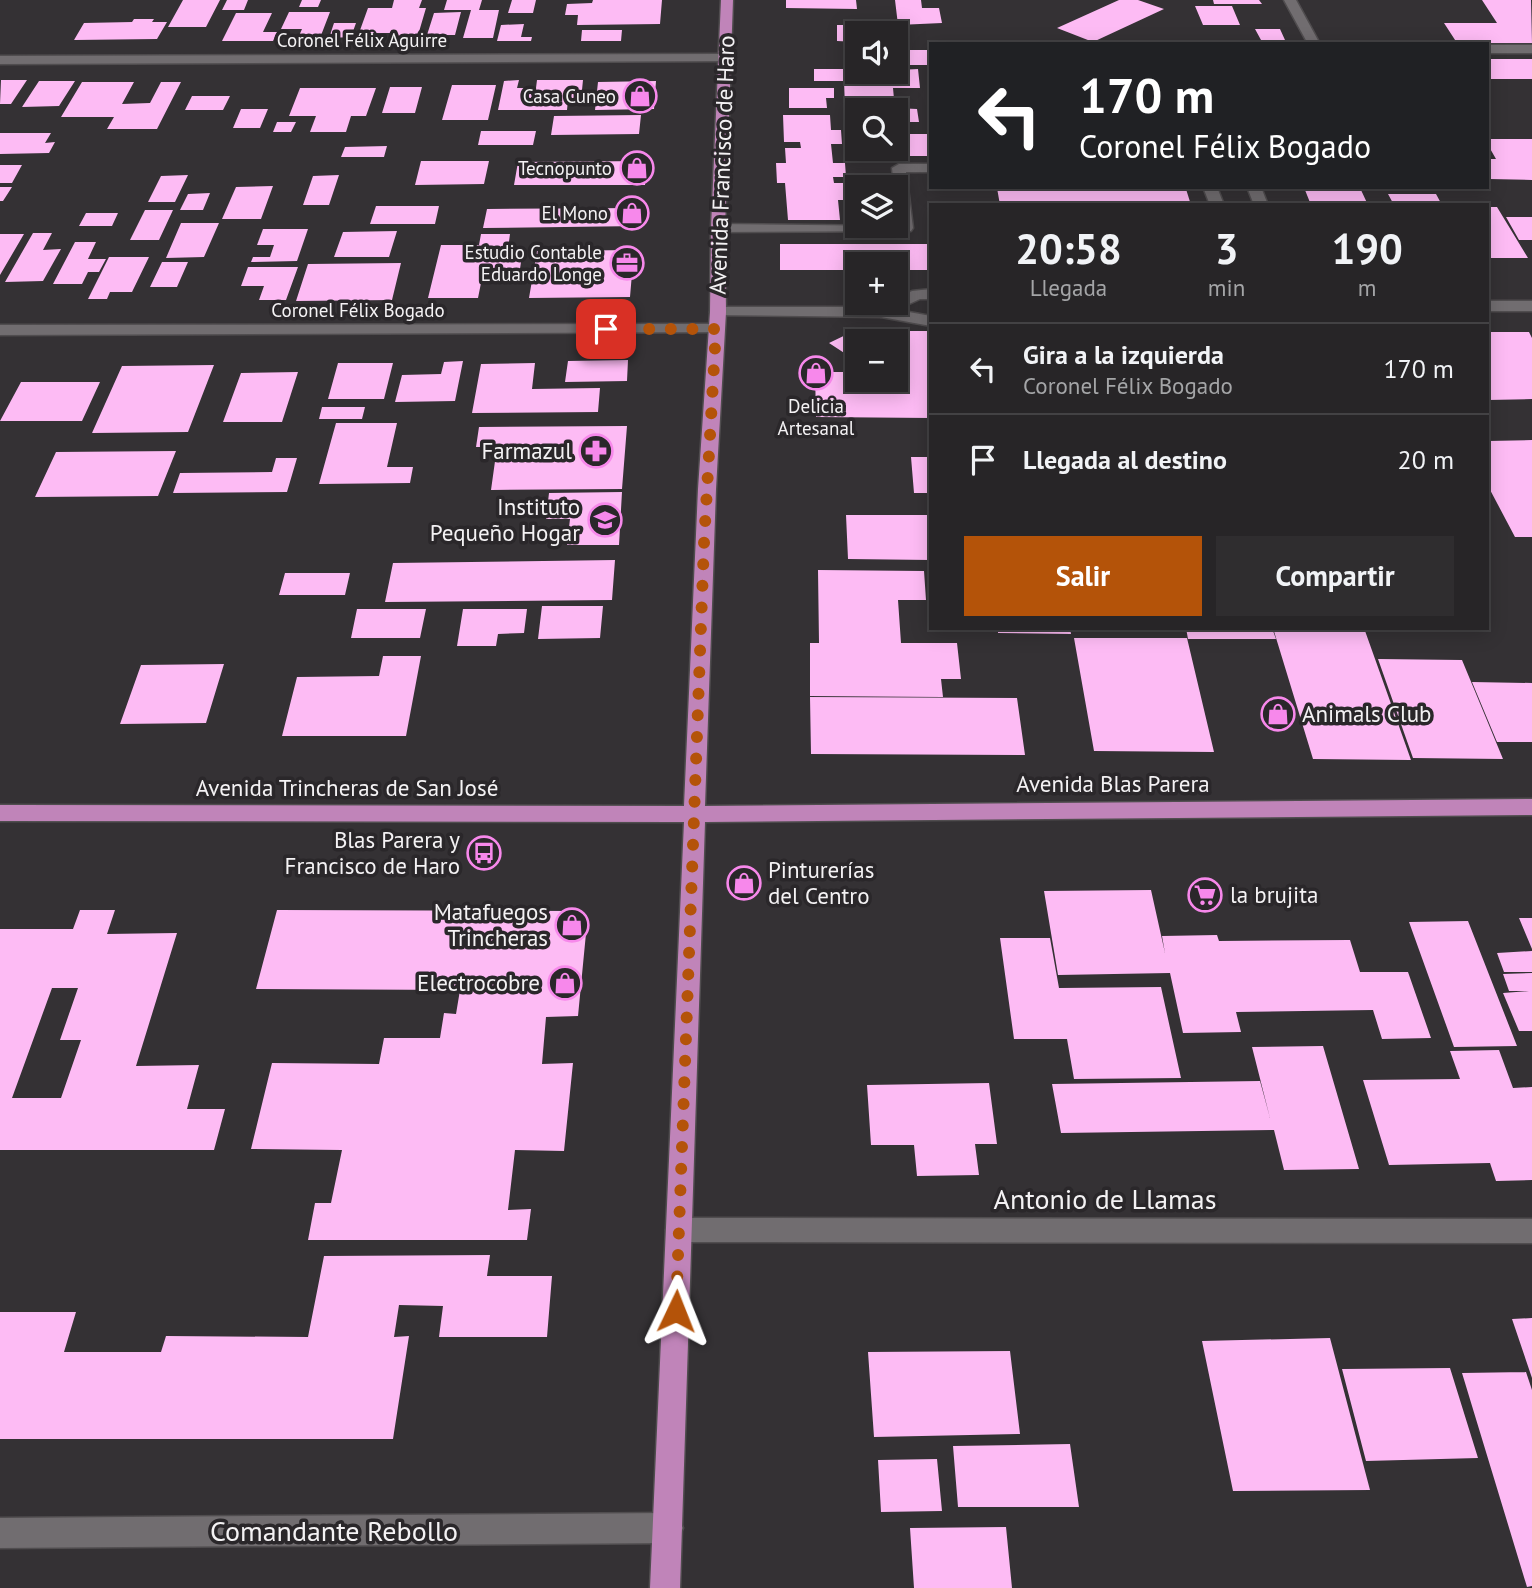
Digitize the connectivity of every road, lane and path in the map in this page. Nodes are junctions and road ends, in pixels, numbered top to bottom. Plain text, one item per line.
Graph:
1 (727, 0) edge
2 (1290, 0) edge
3 (1313, 42) edge
4 (1489, 49) edge
5 (1532, 49) edge
6 (725, 58) junction
7 (0, 60) edge
8 (929, 168) edge
9 (718, 228) junction
10 (929, 294) edge
11 (908, 298) edge
12 (1489, 306) edge
13 (1532, 306) edge
14 (845, 314) edge
15 (898, 315) edge
16 (717, 321) junction
17 (929, 321) edge
18 (0, 330) edge
19 (1532, 807) edge
20 (0, 813) edge
21 (694, 814) junction
22 (678, 1230) junction
23 (1532, 1231) edge
24 (667, 1528) junction
25 (0, 1533) edge
26 (665, 1588) edge

1 - 6 main road, Avenida Francisco de Haro
2 - 3 street
4 - 5 street
6 - 7 street, Coronel Félix Aguirre
6 - 9 main road, Avenida Francisco de Haro
8 - 9 street
9 - 16 main road, Avenida Francisco de Haro
10 - 11 street
12 - 13 street
14 - 16 street, Coronel Félix Bogado
15 - 17 street, Coronel Félix Bogado
16 - 18 street, Coronel Félix Bogado
16 - 21 main road, Avenida Francisco de Haro
19 - 21 main road, Avenida Blas Parera
20 - 21 main road, Avenida Trincheras de San José
21 - 22 main road, Avenida Francisco de Haro
22 - 23 street, Antonio de Llamas
22 - 24 main road, Avenida Francisco de Haro
24 - 25 street, Comandante Rebollo
24 - 26 main road, Avenida Francisco de Haro

